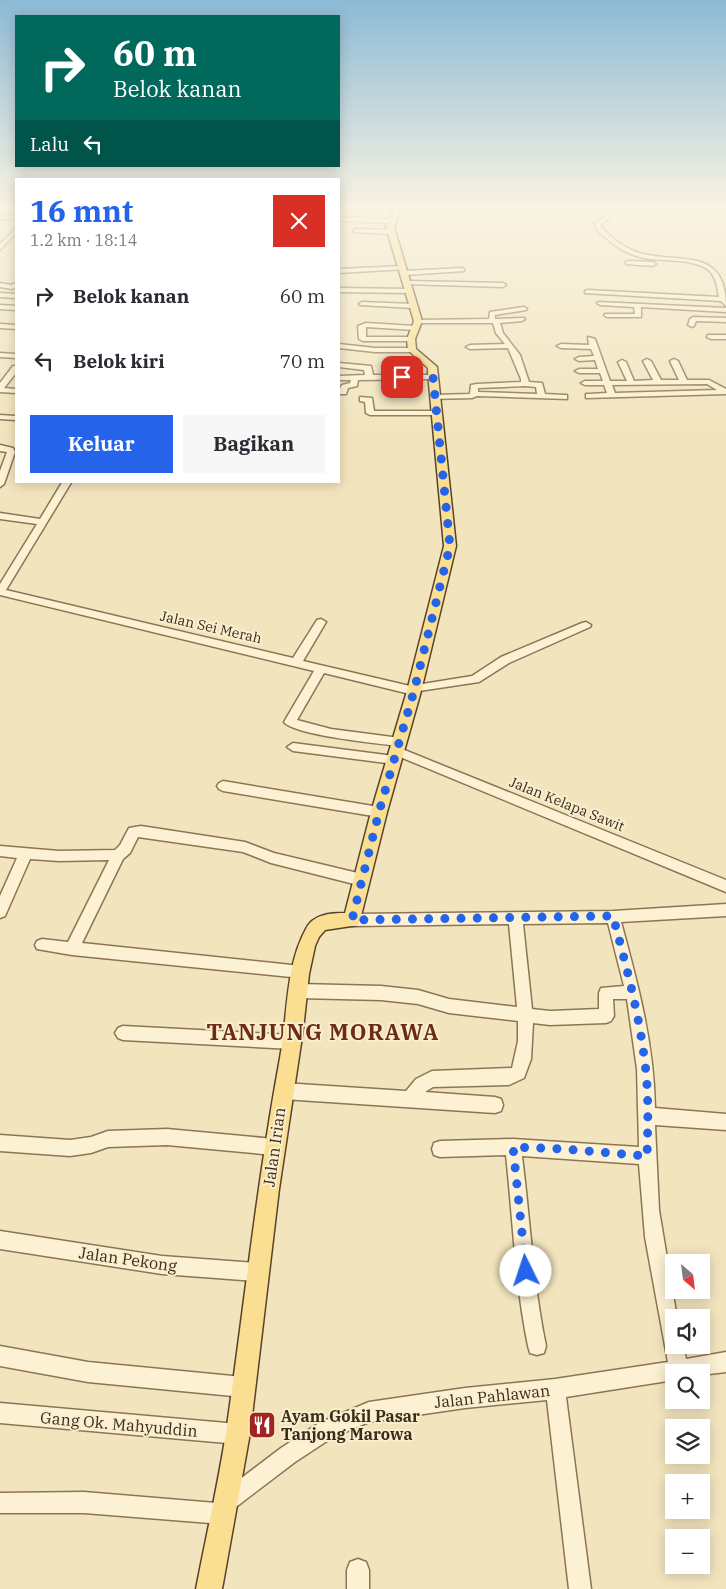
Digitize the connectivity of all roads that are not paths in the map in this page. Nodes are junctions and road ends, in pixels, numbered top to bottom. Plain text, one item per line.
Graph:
1 (379, 282) edge
2 (407, 282) edge
3 (468, 282) edge
4 (719, 282) edge
5 (0, 285) edge
6 (503, 285) dead end
7 (15, 286) edge
8 (340, 290) edge
9 (587, 292) dead end
10 (0, 295) edge
11 (15, 296) edge
12 (725, 301) edge
13 (600, 303) dead end
14 (362, 304) dead end
15 (638, 305) junction
16 (413, 306) junction
17 (0, 308) edge
18 (15, 308) dead end
19 (524, 309) dead end
20 (726, 310) edge
21 (607, 315) dead end
22 (0, 319) edge
23 (15, 319) edge
24 (522, 319) dead end
25 (715, 320) junction
26 (726, 320) edge
27 (494, 321) junction
28 (416, 324) junction
29 (692, 325) dead end
30 (0, 326) edge
31 (15, 327) edge
32 (719, 328) dead end
33 (711, 336) dead end
34 (726, 337) edge
35 (591, 338) dead end
36 (340, 346) edge
37 (412, 346) junction
38 (510, 346) junction
39 (561, 346) dead end
40 (470, 347) dead end
41 (594, 347) junction
42 (0, 355) edge
43 (15, 356) edge
44 (579, 358) dead end
45 (598, 358) junction
46 (647, 361) dead end
47 (674, 361) dead end
48 (622, 362) dead end
49 (340, 365) edge
50 (579, 371) dead end
51 (603, 371) junction
52 (354, 377) junction
53 (369, 377) junction
54 (433, 377) junction
55 (13, 378) edge
56 (340, 378) edge
57 (684, 382) junction
58 (585, 383) dead end
59 (608, 383) junction
60 (633, 383) junction
61 (658, 383) junction
62 (525, 384) junction
63 (0, 389) edge
64 (15, 391) edge
65 (340, 392) edge
66 (474, 394) junction
67 (612, 395) junction
68 (589, 396) dead end
69 (434, 397) junction
70 (542, 397) junction
71 (564, 397) dead end
72 (363, 399) dead end
73 (0, 411) edge
74 (15, 412) edge
75 (436, 413) junction
76 (0, 417) edge
77 (15, 418) edge
78 (0, 448) edge
79 (67, 483) edge
80 (0, 484) edge
81 (0, 516) edge
82 (44, 522) junction
83 (0, 592) edge
84 (321, 622) dead end
85 (586, 625) dead end
86 (296, 662) junction
87 (321, 668) junction
88 (414, 689) junction
89 (293, 747) dead end
90 (397, 751) junction
91 (223, 786) dead end
92 (379, 812) junction
93 (0, 851) edge
94 (26, 853) junction
95 (118, 855) junction
96 (362, 880) junction
97 (726, 886) edge
98 (726, 910) edge
99 (0, 912) edge
100 (613, 916) junction
101 (515, 917) junction
102 (352, 920) junction
103 (42, 945) dead end
104 (72, 950) junction
105 (300, 981) junction
106 (632, 992) junction
107 (525, 1015) junction
108 (123, 1033) dead end
109 (293, 1042) junction
110 (283, 1091) junction
111 (410, 1099) junction
112 (495, 1105) dead end
113 (648, 1116) junction
114 (726, 1122) edge
115 (0, 1143) edge
116 (274, 1147) junction
117 (513, 1147) junction
118 (440, 1149) dead end
119 (647, 1156) junction
120 (0, 1240) edge
121 (257, 1272) junction
122 (538, 1346) dead end
123 (0, 1356) edge
124 (726, 1362) edge
125 (678, 1364) edge
126 (710, 1364) edge
127 (665, 1371) edge
128 (243, 1387) junction
129 (555, 1389) junction
130 (0, 1413) edge
131 (238, 1434) junction
132 (0, 1503) edge
133 (224, 1509) junction
134 (209, 1589) edge
135 (580, 1589) edge

1 - 8 street
2 - 16 main road
3 - 6 street
4 - 12 street
5 - 7 street
9 - 12 street
10 - 11 street
13 - 15 street
14 - 16 street
15 - 20 street
15 - 21 street
16 - 28 main road
17 - 18 street
19 - 27 street
22 - 23 street
24 - 27 street
25 - 26 street
25 - 29 street
25 - 32 street
27 - 28 street
27 - 38 street
28 - 37 main road
28 - 37 street
30 - 31 street
33 - 34 street
35 - 41 street
36 - 37 street
37 - 54 main road
38 - 40 street
38 - 62 street
39 - 41 street
41 - 45 street
42 - 43 street
44 - 45 street
45 - 51 street
46 - 61 street
47 - 57 street
48 - 60 street
49 - 53 street
50 - 51 street
51 - 59 street
52 - 53 street
52 - 56 street
52 - 65 street
53 - 54 street
54 - 69 main road
55 - 63 street
57 - 61 street
57 - 67 street
58 - 59 street
59 - 60 street
59 - 67 street
60 - 61 street
62 - 66 street
62 - 70 street
63 - 64 street
66 - 69 street
66 - 70 street
67 - 68 street
69 - 75 main road
70 - 71 street
72 - 75 street
73 - 74 street
75 - 88 main road
76 - 77 street
78 - 80 street
79 - 82 street
81 - 82 street
82 - 83 street
83 - 86 street, Jalan Sei Merah
84 - 86 street
85 - 88 street
86 - 87 street, Jalan Sei Merah
87 - 88 street, Jalan Sei Merah
87 - 90 street
88 - 90 main road
89 - 90 street
90 - 92 main road
90 - 97 street, Jalan Kelapa Sawit
91 - 92 street
92 - 96 main road
93 - 94 street
94 - 95 street
94 - 99 street
95 - 96 street
95 - 104 street
96 - 102 main road
98 - 100 street
100 - 101 street
100 - 106 street
101 - 102 street
101 - 107 street
102 - 105 main road, Jalan Irian
103 - 104 street
104 - 105 street
105 - 107 street
105 - 109 main road, Jalan Irian
106 - 107 street
106 - 113 street
107 - 111 street
108 - 109 street
109 - 110 main road, Jalan Irian
110 - 111 street
110 - 116 main road, Jalan Irian
111 - 112 street
113 - 114 street
113 - 119 street
115 - 116 street
116 - 121 main road, Jalan Irian
117 - 118 street
117 - 119 street
117 - 122 street
119 - 125 street
120 - 121 street, Jalan Pekong
121 - 128 main road, Jalan Irian
123 - 128 street
124 - 126 street, Jalan Pahlawan
127 - 129 street, Jalan Pahlawan
128 - 131 main road, Jalan Irian
129 - 133 street, Jalan Pahlawan
129 - 135 street
130 - 131 street, Gang Ok. Mahyuddin
131 - 133 main road, Jalan Irian
132 - 133 street
133 - 134 main road, Jalan Irian

